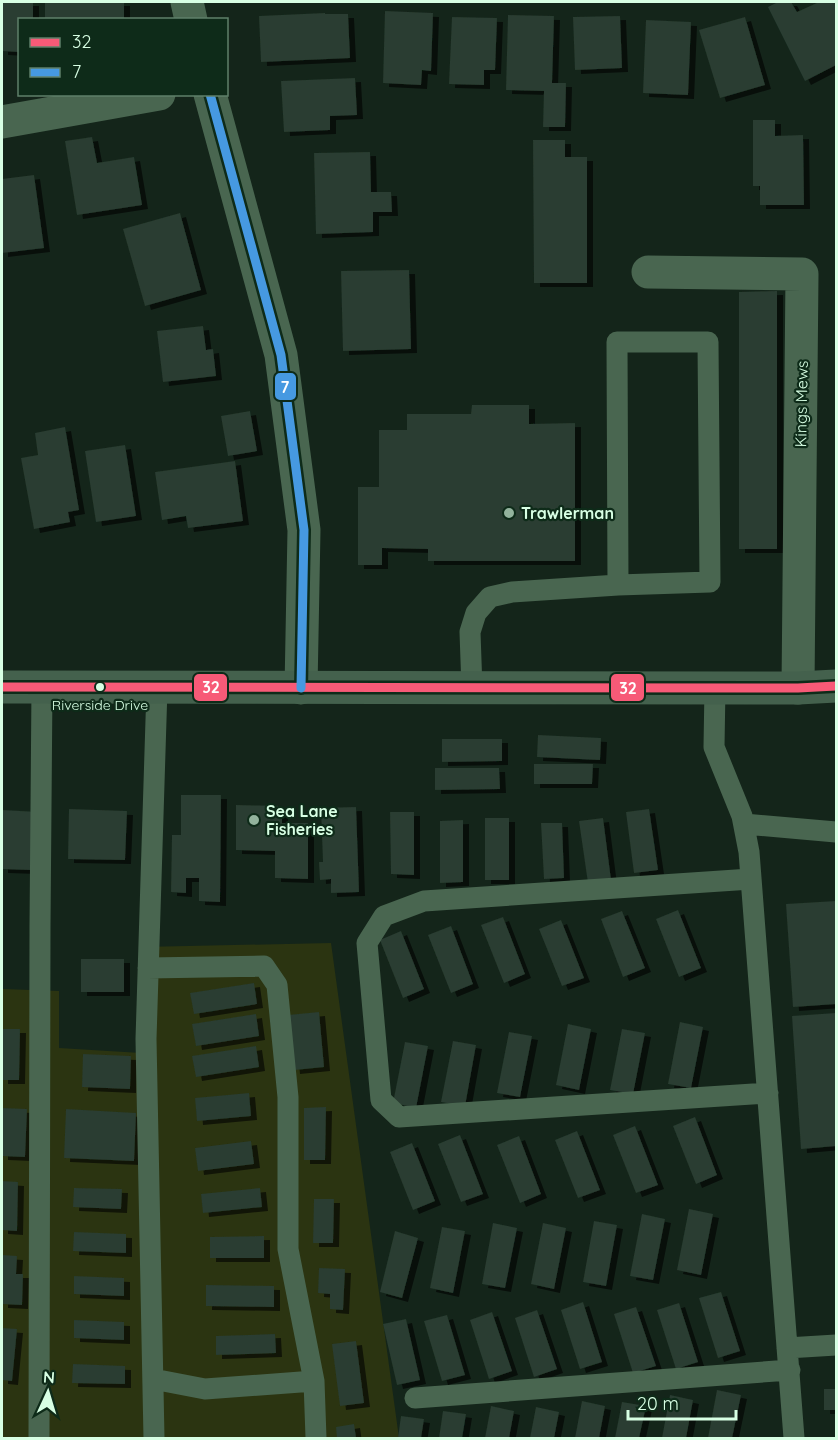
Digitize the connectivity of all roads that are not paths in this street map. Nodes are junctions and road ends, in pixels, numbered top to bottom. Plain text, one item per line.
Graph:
1 (187, 2) edge
2 (191, 18) edge
3 (148, 96) edge
4 (211, 96) edge
5 (2, 122) edge
6 (648, 273) dead end
7 (618, 585) junction
8 (837, 686) edge
9 (2, 687) edge
10 (42, 687) junction
11 (715, 687) junction
12 (157, 688) junction
13 (301, 688) junction
14 (472, 688) junction
15 (798, 688) junction
16 (744, 824) junction
17 (837, 832) edge
18 (751, 879) junction
19 (148, 968) junction
20 (768, 1093) junction
21 (837, 1345) edge
22 (787, 1348) junction
23 (790, 1370) junction
24 (314, 1381) junction
25 (153, 1388) junction
26 (415, 1398) dead end
27 (39, 1438) edge
28 (154, 1438) edge
29 (169, 1438) edge
30 (316, 1438) edge
31 (794, 1438) edge

1 - 2 street
3 - 5 street
4 - 13 street
6 - 15 street, Kings Mews
7 - 7 lane
7 - 14 lane
8 - 15 street
9 - 10 street
10 - 12 street
10 - 27 lane
11 - 14 street
11 - 15 street
11 - 16 lane
12 - 13 street
12 - 19 lane
13 - 14 street
16 - 17 lane
16 - 18 lane
18 - 20 lane
18 - 20 lane
19 - 24 lane
19 - 25 lane
20 - 22 lane
21 - 22 lane
22 - 23 lane
23 - 26 lane
23 - 31 lane
24 - 25 lane
24 - 30 lane
25 - 28 lane
25 - 29 lane

